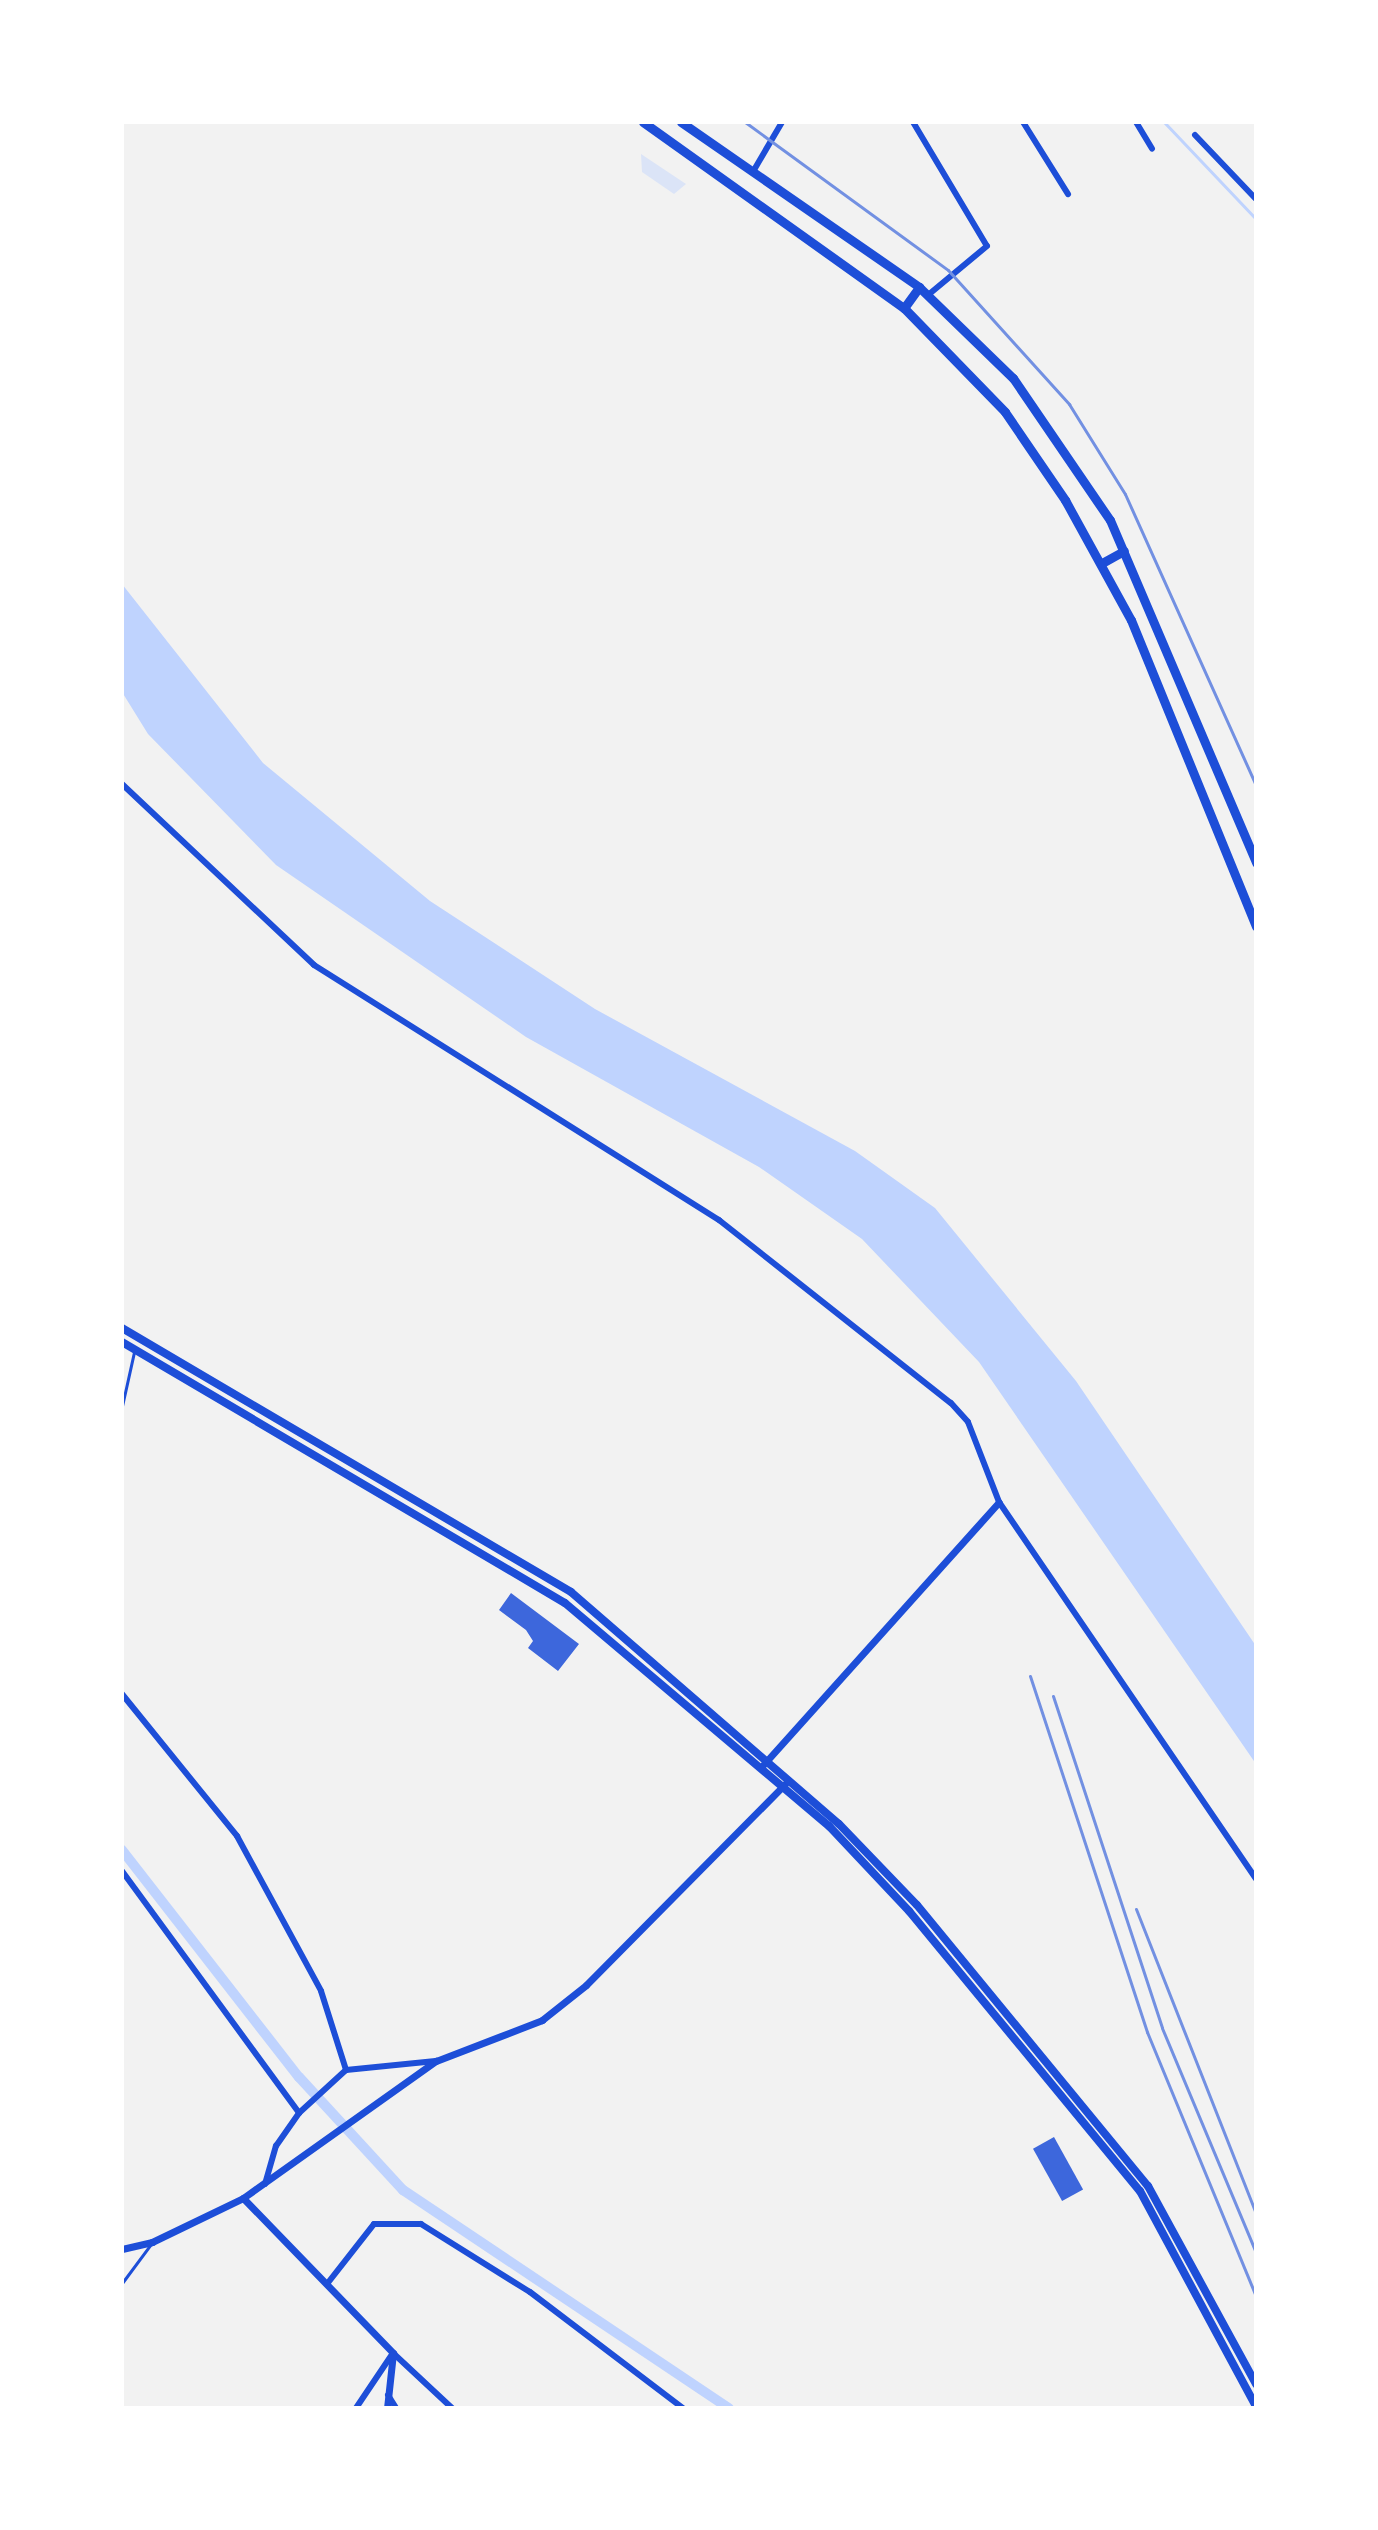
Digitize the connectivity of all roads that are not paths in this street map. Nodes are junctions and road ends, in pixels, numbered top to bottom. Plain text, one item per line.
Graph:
1 (643, 122) edge
2 (681, 122) edge
3 (782, 122) edge
4 (913, 122) edge
5 (1023, 122) edge
6 (1136, 122) edge
7 (1195, 135) dead end
8 (1152, 149) dead end
9 (754, 170) junction
10 (1068, 194) dead end
11 (1256, 199) edge
12 (919, 287) junction
13 (928, 295) junction
14 (904, 308) junction
15 (1124, 551) junction
16 (1102, 563) junction
17 (122, 784) edge
18 (1256, 863) edge
19 (1256, 927) edge
20 (122, 1328) edge
21 (122, 1342) edge
22 (134, 1352) junction
23 (122, 1406) edge
24 (999, 1502) junction
25 (499, 1547) junction
26 (493, 1558) junction
27 (122, 1694) edge
28 (764, 1764) junction
29 (787, 1783) junction
30 (122, 1871) edge
31 (1256, 1879) edge
32 (436, 2061) junction
33 (346, 2070) junction
34 (299, 2113) junction
35 (265, 2184) junction
36 (1144, 2188) junction
37 (243, 2198) junction
38 (152, 2242) junction
39 (122, 2249) edge
40 (122, 2283) edge
41 (327, 2284) junction
42 (393, 2353) junction
43 (1256, 2384) edge
44 (386, 2392) junction
45 (1256, 2406) edge
46 (356, 2408) edge
47 (387, 2408) edge
48 (396, 2408) edge
49 (452, 2408) edge
50 (683, 2408) edge

1 - 14 highway
2 - 9 highway
3 - 9 street
4 - 13 street
5 - 10 street
6 - 8 street
7 - 11 street
9 - 12 highway
12 - 13 highway
12 - 14 highway
13 - 15 highway
14 - 16 highway
15 - 16 highway
15 - 18 highway
16 - 19 highway
17 - 24 street
20 - 25 main road
21 - 22 main road
22 - 23 lane
22 - 26 main road
24 - 28 street
24 - 31 street
25 - 26 main road
25 - 28 main road
26 - 28 main road
27 - 33 street
28 - 29 main road
29 - 32 street
29 - 36 main road
30 - 34 street
32 - 33 street
32 - 35 street
33 - 34 street
34 - 35 street
35 - 37 street
36 - 43 main road
36 - 45 main road
37 - 38 street
37 - 41 street
38 - 39 street
38 - 40 lane
41 - 42 street
41 - 50 street
42 - 44 street
42 - 46 street
42 - 49 street
44 - 47 street
44 - 48 street

